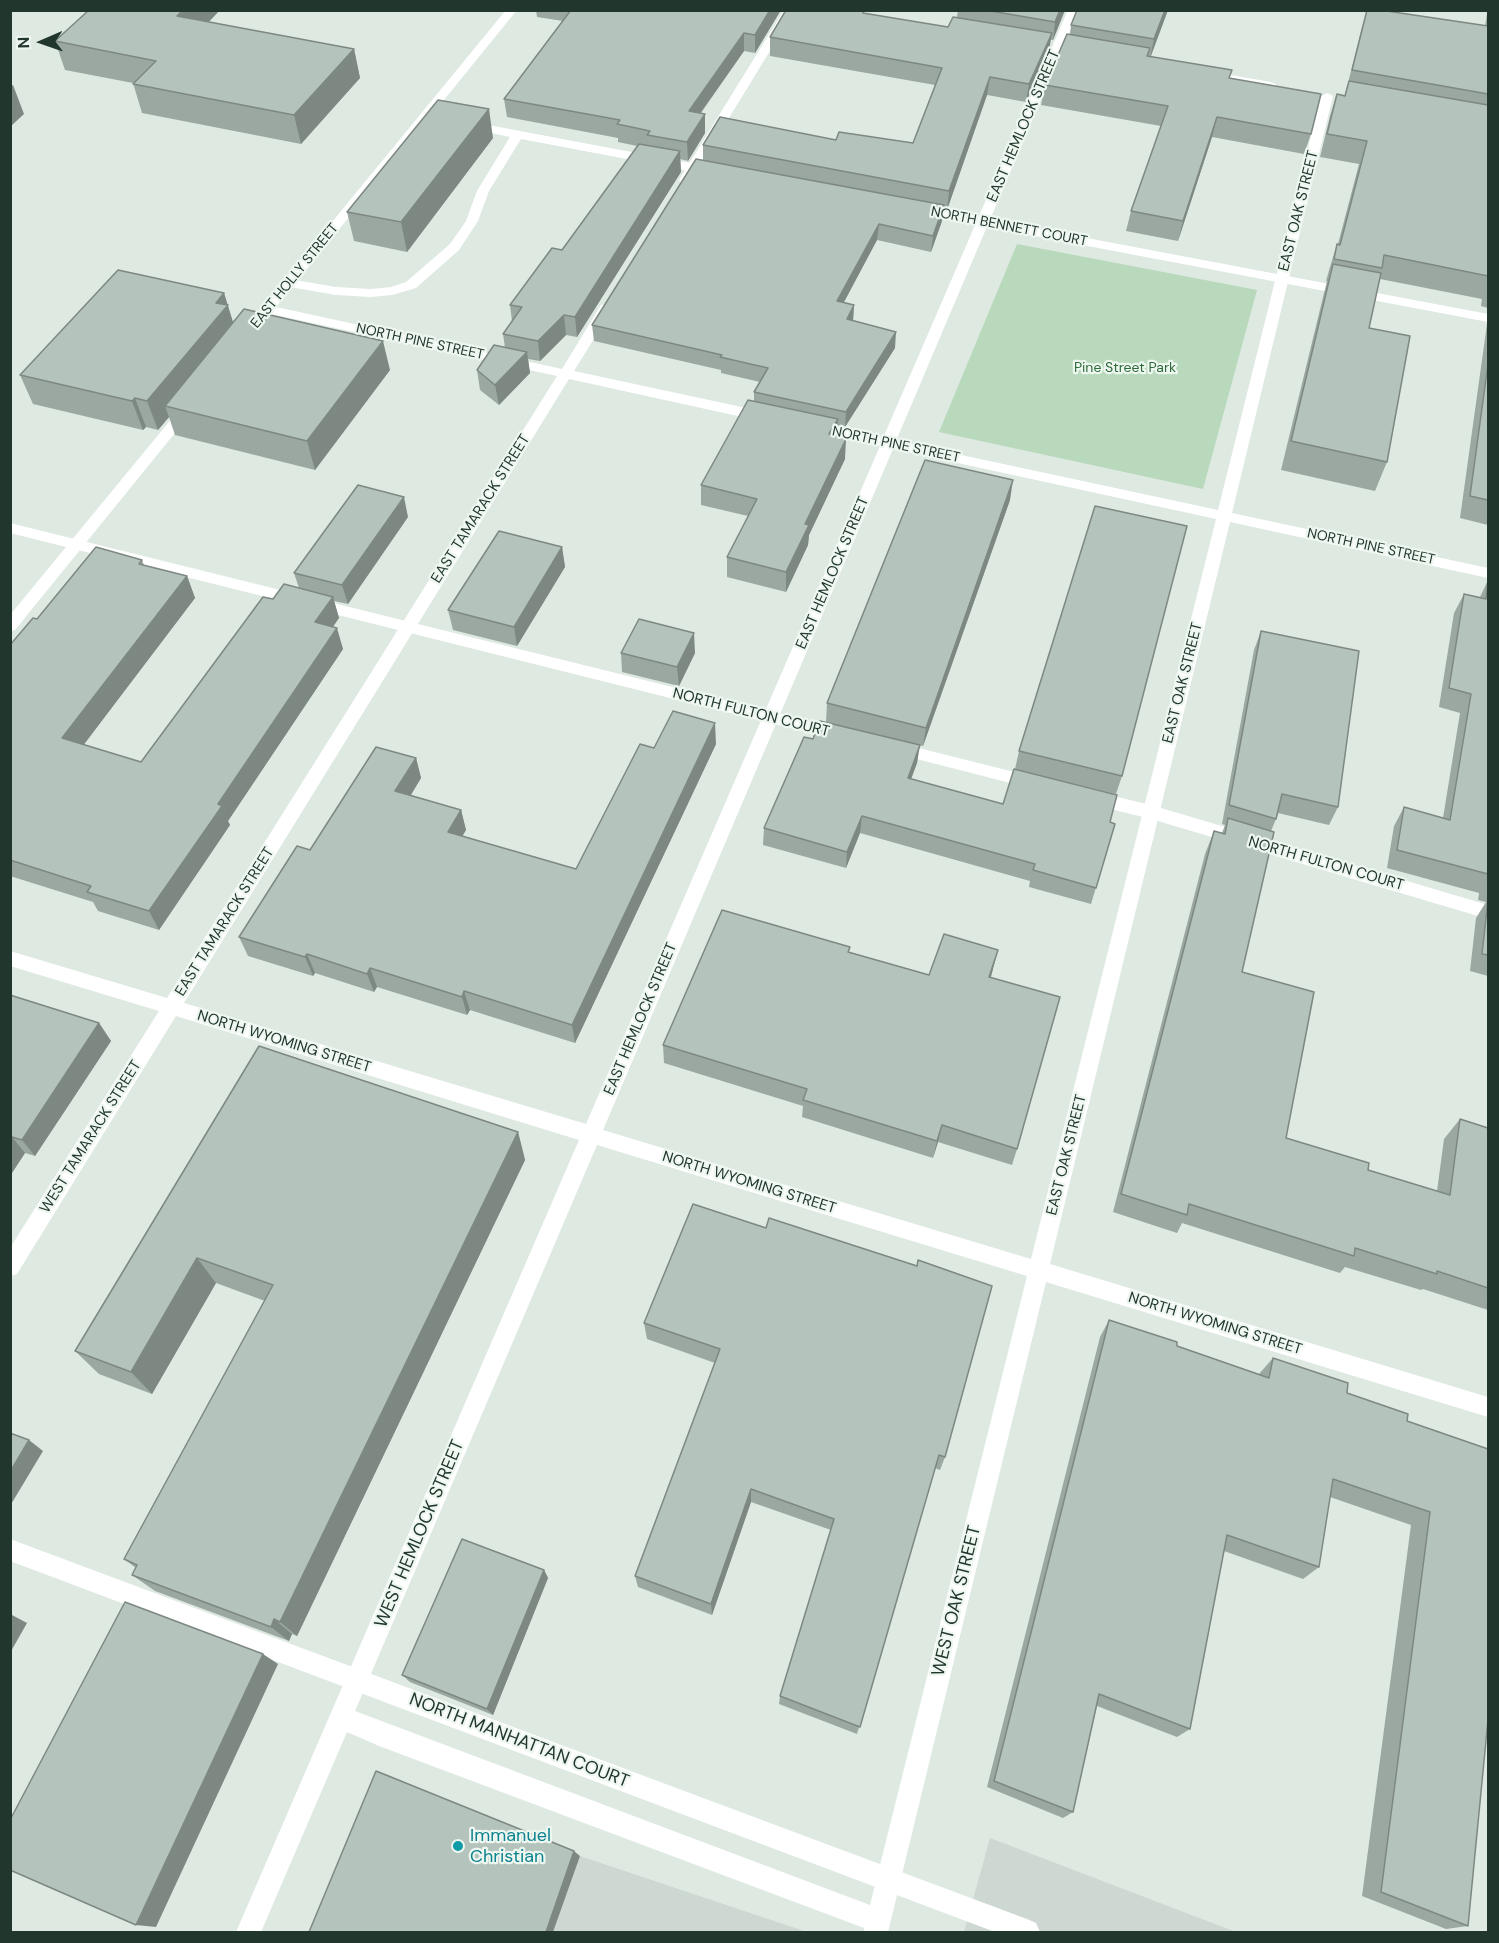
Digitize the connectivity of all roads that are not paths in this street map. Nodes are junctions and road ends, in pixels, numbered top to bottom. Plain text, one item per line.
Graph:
1 (512, 10) edge
2 (790, 10) edge
3 (1074, 10) edge
4 (1199, 72) edge
5 (1281, 87) edge
6 (1327, 96) dead end
7 (423, 117) junction
8 (518, 134) junction
9 (693, 167) junction
10 (728, 174) edge
11 (675, 197) edge
12 (902, 207) edge
13 (983, 222) junction
14 (1282, 279) junction
15 (289, 283) junction
16 (614, 295) edge
17 (267, 309) junction
18 (1488, 318) edge
19 (253, 327) edge
20 (565, 374) junction
21 (194, 400) edge
22 (784, 421) edge
23 (808, 426) edge
24 (889, 443) junction
25 (1224, 516) junction
26 (10, 528) edge
27 (77, 544) junction
28 (1488, 573) edge
29 (10, 626) edge
30 (407, 627) junction
31 (771, 717) junction
32 (1048, 786) edge
33 (1071, 792) edge
34 (1151, 812) junction
35 (1488, 912) edge
36 (10, 958) edge
37 (172, 1007) junction
38 (591, 1135) junction
39 (10, 1267) edge
40 (1039, 1270) junction
41 (1488, 1407) edge
42 (10, 1550) edge
43 (358, 1680) junction
44 (341, 1717) junction
45 (889, 1880) junction
46 (877, 1927) edge
47 (249, 1932) edge
48 (1027, 1932) edge

1 - 7 street, EAST HOLLY STREET
2 - 9 street
3 - 13 street, EAST HEMLOCK STREET
4 - 5 street
6 - 14 street, EAST OAK STREET
7 - 8 street
7 - 15 street, EAST HOLLY STREET
8 - 9 street
8 - 15 street
9 - 10 street
9 - 11 street
12 - 13 street, NORTH BENNETT COURT
13 - 14 street, NORTH BENNETT COURT
13 - 24 street, EAST HEMLOCK STREET
14 - 18 street, NORTH BENNETT COURT
14 - 25 street, EAST OAK STREET
15 - 17 street, EAST HOLLY STREET
16 - 20 street, EAST TAMARACK STREET
17 - 19 street, EAST HOLLY STREET
17 - 20 street, NORTH PINE STREET
20 - 22 street, NORTH PINE STREET
20 - 30 street, EAST TAMARACK STREET
21 - 27 street
23 - 24 street, NORTH PINE STREET
24 - 25 street, NORTH PINE STREET
24 - 31 street, EAST HEMLOCK STREET
25 - 28 street, NORTH PINE STREET
25 - 34 street, EAST OAK STREET
26 - 27 street, NORTH FULTON COURT
27 - 29 street
27 - 30 street, NORTH FULTON COURT
30 - 31 street, NORTH FULTON COURT
30 - 37 street, EAST TAMARACK STREET
31 - 32 street, NORTH FULTON COURT
31 - 38 street, EAST HEMLOCK STREET
33 - 34 street, NORTH FULTON COURT
34 - 35 street, NORTH FULTON COURT
34 - 40 street, EAST OAK STREET
36 - 37 street, NORTH WYOMING STREET
37 - 38 street, NORTH WYOMING STREET
37 - 39 street, WEST TAMARACK STREET
38 - 40 street, NORTH WYOMING STREET
38 - 43 street, WEST HEMLOCK STREET
40 - 41 street, NORTH WYOMING STREET
40 - 45 street, WEST OAK STREET
42 - 43 street, NORTH MANHATTAN COURT
43 - 44 street, WEST HEMLOCK STREET
43 - 45 street, NORTH MANHATTAN COURT
44 - 46 street
44 - 47 street, WEST HEMLOCK STREET
45 - 46 street, WEST OAK STREET
45 - 48 street, NORTH MANHATTAN COURT

